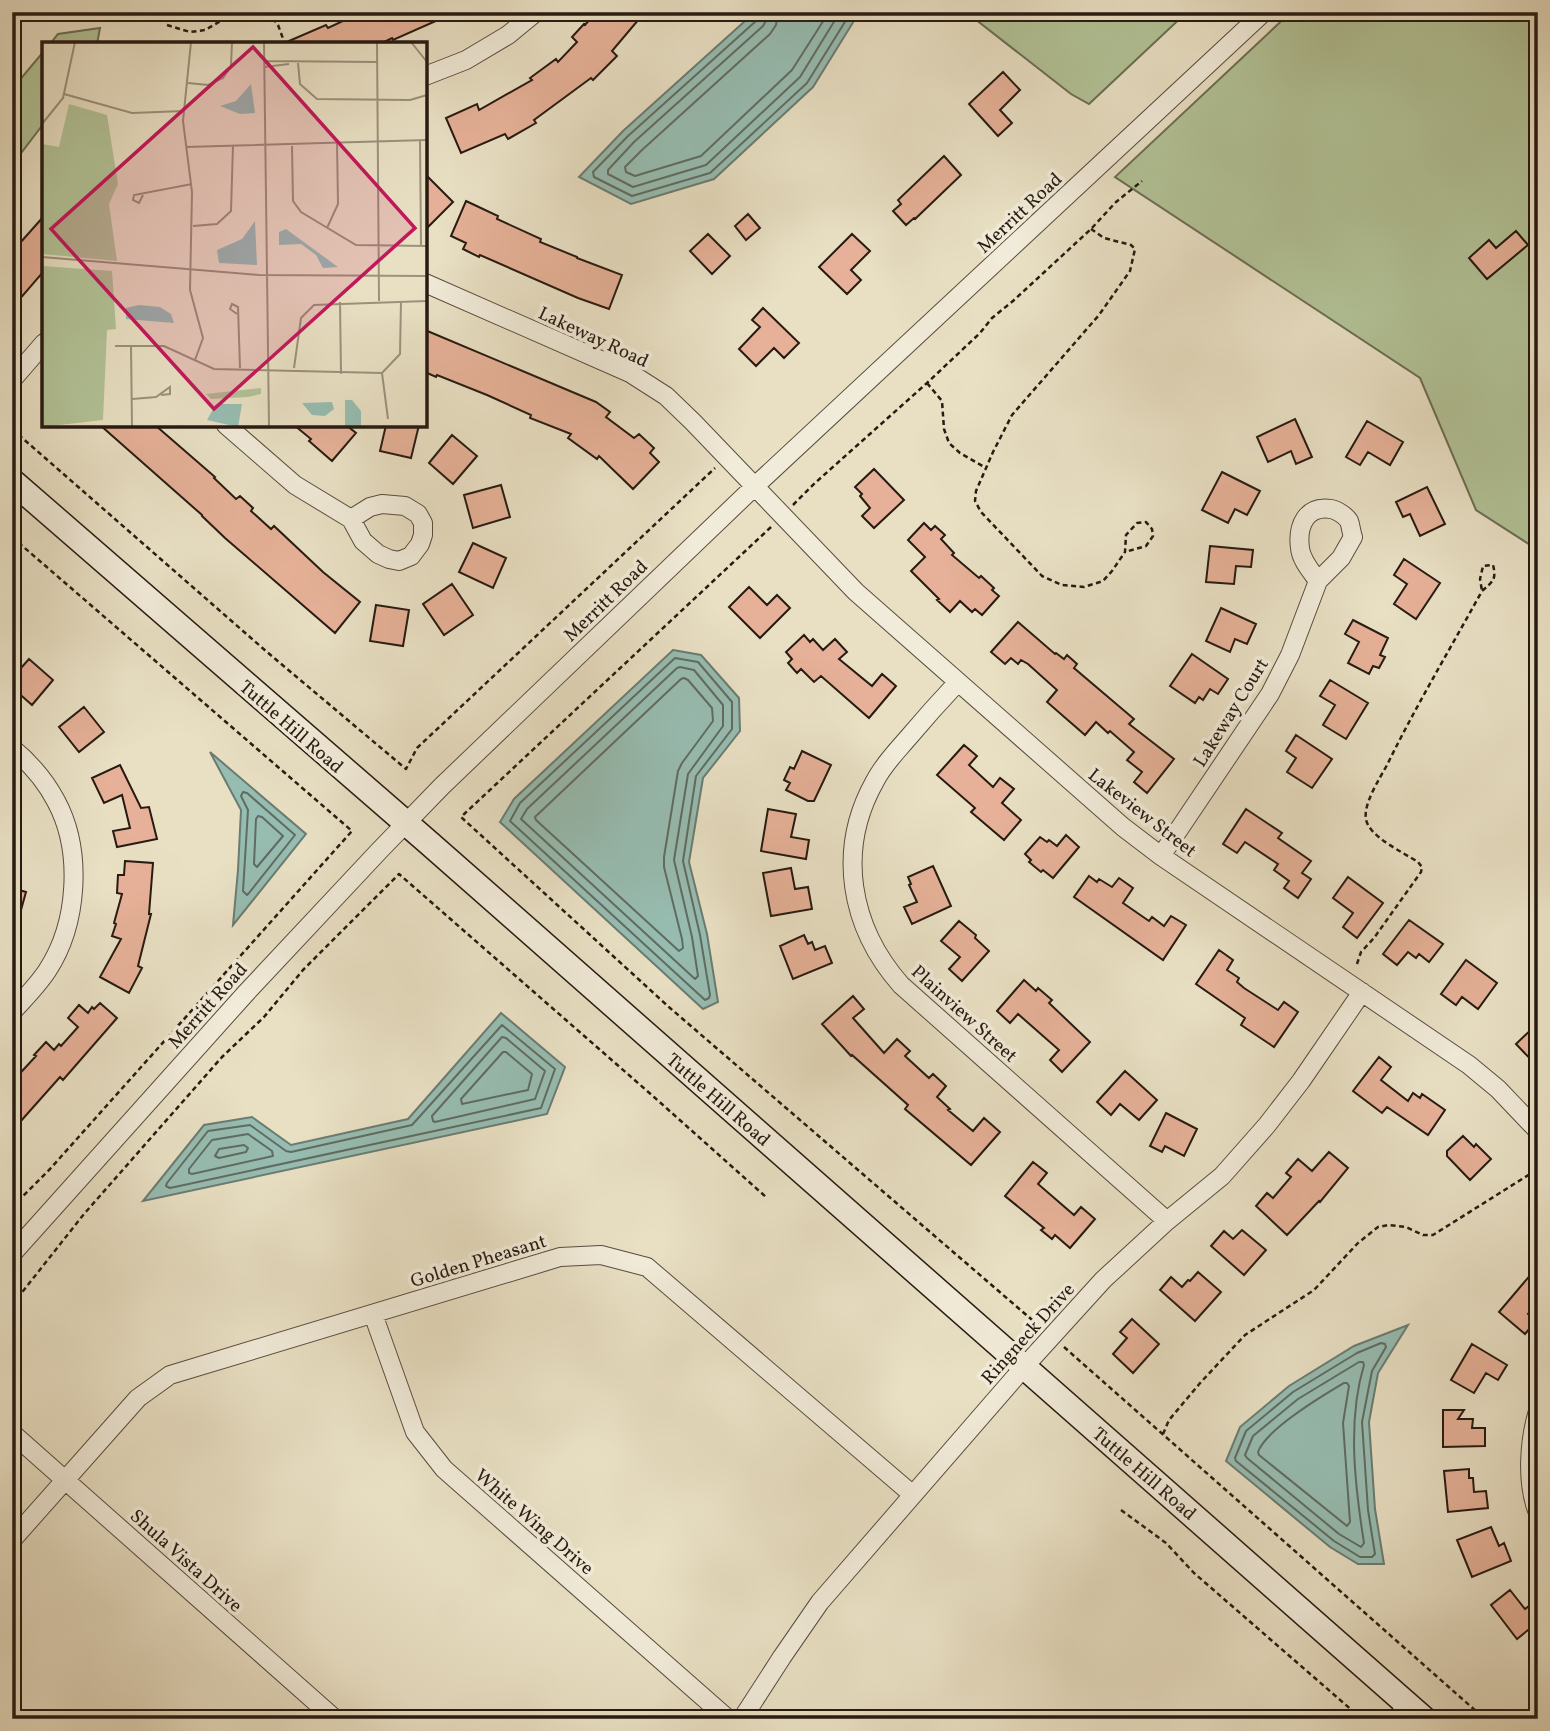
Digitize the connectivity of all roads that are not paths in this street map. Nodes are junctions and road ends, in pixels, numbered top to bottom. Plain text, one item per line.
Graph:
1 (536, 12) edge
2 (1264, 12) edge
3 (427, 75) edge
4 (427, 284) edge
5 (42, 345) edge
6 (12, 380) edge
7 (228, 427) edge
8 (12, 481) edge
9 (754, 487) junction
10 (351, 519) dead end
11 (1318, 581) dead end
12 (958, 682) junction
13 (12, 748) edge
14 (406, 824) junction
15 (1161, 856) junction
16 (1362, 992) junction
17 (12, 1012) edge
18 (1538, 1131) edge
19 (1167, 1221) junction
20 (12, 1254) edge
21 (373, 1314) junction
22 (1024, 1367) junction
23 (1538, 1411) edge
24 (12, 1433) edge
25 (65, 1480) junction
26 (913, 1495) junction
27 (1538, 1513) edge
28 (12, 1540) edge
29 (1409, 1714) edge
30 (335, 1719) edge
31 (728, 1719) edge
32 (741, 1719) edge

1 - 3 street
2 - 9 street, Merritt Road
4 - 9 street, Lakeway Road
5 - 6 street
7 - 10 street
8 - 14 main road, Tuttle Hill Road
9 - 12 street, Lakeview Street
9 - 14 street, Merritt Road
11 - 15 street, Lakeway Court
12 - 15 street, Lakeview Street
12 - 19 street, Plainview Street
13 - 17 street
14 - 20 street, Merritt Road
14 - 22 main road, Tuttle Hill Road
15 - 16 street, Lakeview Street
16 - 18 street, Lakeview Street
16 - 19 street, Ringneck Drive
19 - 22 street, Ringneck Drive
21 - 25 street, Golden Pheasant
21 - 26 street, Golden Pheasant
21 - 31 street, White Wing Drive
22 - 26 street, Ringneck Drive
22 - 29 main road, Tuttle Hill Road
23 - 27 street
24 - 25 street, Shula Vista Drive
25 - 28 street
25 - 30 street, Shula Vista Drive
26 - 32 street, Ringneck Drive

